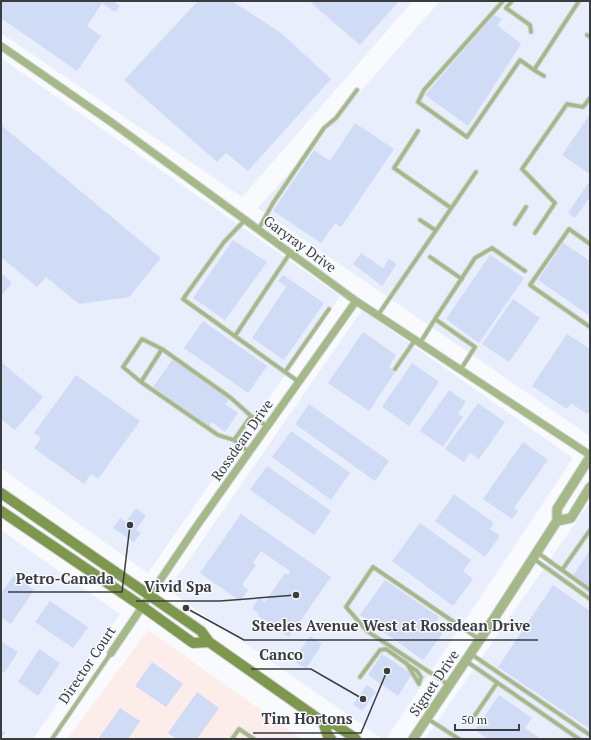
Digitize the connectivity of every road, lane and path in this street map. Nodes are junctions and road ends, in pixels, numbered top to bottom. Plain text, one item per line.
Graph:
1 (503, 1) edge
2 (512, 1) edge
3 (579, 1) edge
4 (531, 32) dead end
5 (1, 46) edge
6 (534, 70) junction
7 (544, 76) dead end
8 (357, 90) dead end
9 (590, 98) edge
10 (418, 131) dead end
11 (476, 172) dead end
12 (526, 207) dead end
13 (451, 208) junction
14 (245, 220) junction
15 (420, 220) dead end
16 (515, 224) dead end
17 (258, 230) junction
18 (435, 230) junction
19 (535, 233) dead end
20 (590, 244) edge
21 (290, 253) junction
22 (430, 257) dead end
23 (525, 271) dead end
24 (462, 279) junction
25 (356, 301) junction
26 (328, 310) dead end
27 (378, 315) junction
28 (435, 319) junction
29 (590, 326) edge
30 (235, 336) junction
31 (418, 342) junction
32 (162, 350) junction
33 (396, 369) dead end
34 (460, 370) junction
35 (285, 372) junction
36 (141, 382) junction
37 (299, 382) junction
38 (251, 416) junction
39 (267, 427) junction
40 (234, 440) junction
41 (250, 452) junction
42 (590, 456) edge
43 (590, 487) edge
44 (1, 493) edge
45 (1, 511) edge
46 (557, 522) junction
47 (590, 530) edge
48 (535, 556) junction
49 (562, 570) junction
50 (590, 590) edge
51 (150, 596) junction
52 (590, 599) edge
53 (143, 607) junction
54 (480, 640) junction
55 (209, 642) junction
56 (111, 652) joint
57 (468, 657) junction
58 (360, 677) dead end
59 (497, 683) junction
60 (419, 684) dead end
61 (449, 686) junction
62 (427, 718) junction
63 (471, 721) dead end
64 (323, 722) junction
65 (452, 734) junction
66 (590, 735) edge
67 (52, 739) edge
68 (232, 739) edge
69 (254, 739) edge
70 (331, 739) edge
71 (356, 739) edge
72 (413, 739) edge
73 (449, 739) edge
74 (459, 739) edge
75 (579, 739) edge

1 - 6 lane
2 - 4 lane
3 - 6 lane
5 - 14 street, Garyray Drive
6 - 7 lane
8 - 17 lane
9 - 19 lane
10 - 13 lane
11 - 13 lane
12 - 16 lane
13 - 18 lane
14 - 17 street, Garyray Drive
14 - 30 lane
15 - 18 lane
17 - 21 street, Garyray Drive
18 - 27 lane
20 - 29 lane
21 - 25 street, Garyray Drive
21 - 30 lane
22 - 24 lane
23 - 24 lane
24 - 28 lane
25 - 27 street, Garyray Drive
25 - 37 street, Rossdean Drive
26 - 35 lane
27 - 31 street, Garyray Drive
28 - 31 lane
28 - 34 lane
30 - 35 lane
31 - 33 lane
31 - 34 street, Garyray Drive
32 - 36 lane
32 - 36 lane
32 - 38 lane
34 - 42 street, Garyray Drive
35 - 37 lane
36 - 40 lane
37 - 39 street, Rossdean Drive
38 - 39 lane
38 - 40 lane
39 - 41 street, Rossdean Drive
40 - 41 lane
41 - 51 street, Rossdean Drive
42 - 46 street, Signet Drive
43 - 46 street
44 - 51 main road
45 - 53 main road
46 - 48 street, Signet Drive
47 - 49 lane
48 - 49 lane
48 - 52 lane
48 - 54 street, Signet Drive
49 - 50 lane
51 - 53 street, Rossdean Drive
51 - 55 main road
53 - 55 main road
53 - 56 street, Director Court
54 - 57 street, Signet Drive
54 - 61 lane
55 - 64 main road
56 - 67 lane, Director Court
57 - 59 lane
57 - 61 street, Signet Drive
57 - 66 lane
58 - 60 lane
59 - 63 lane
59 - 75 lane
61 - 62 street, Signet Drive
62 - 65 lane
62 - 72 street, Signet Drive
64 - 70 main road
64 - 71 main road
65 - 73 lane
65 - 74 lane
68 - 69 lane

